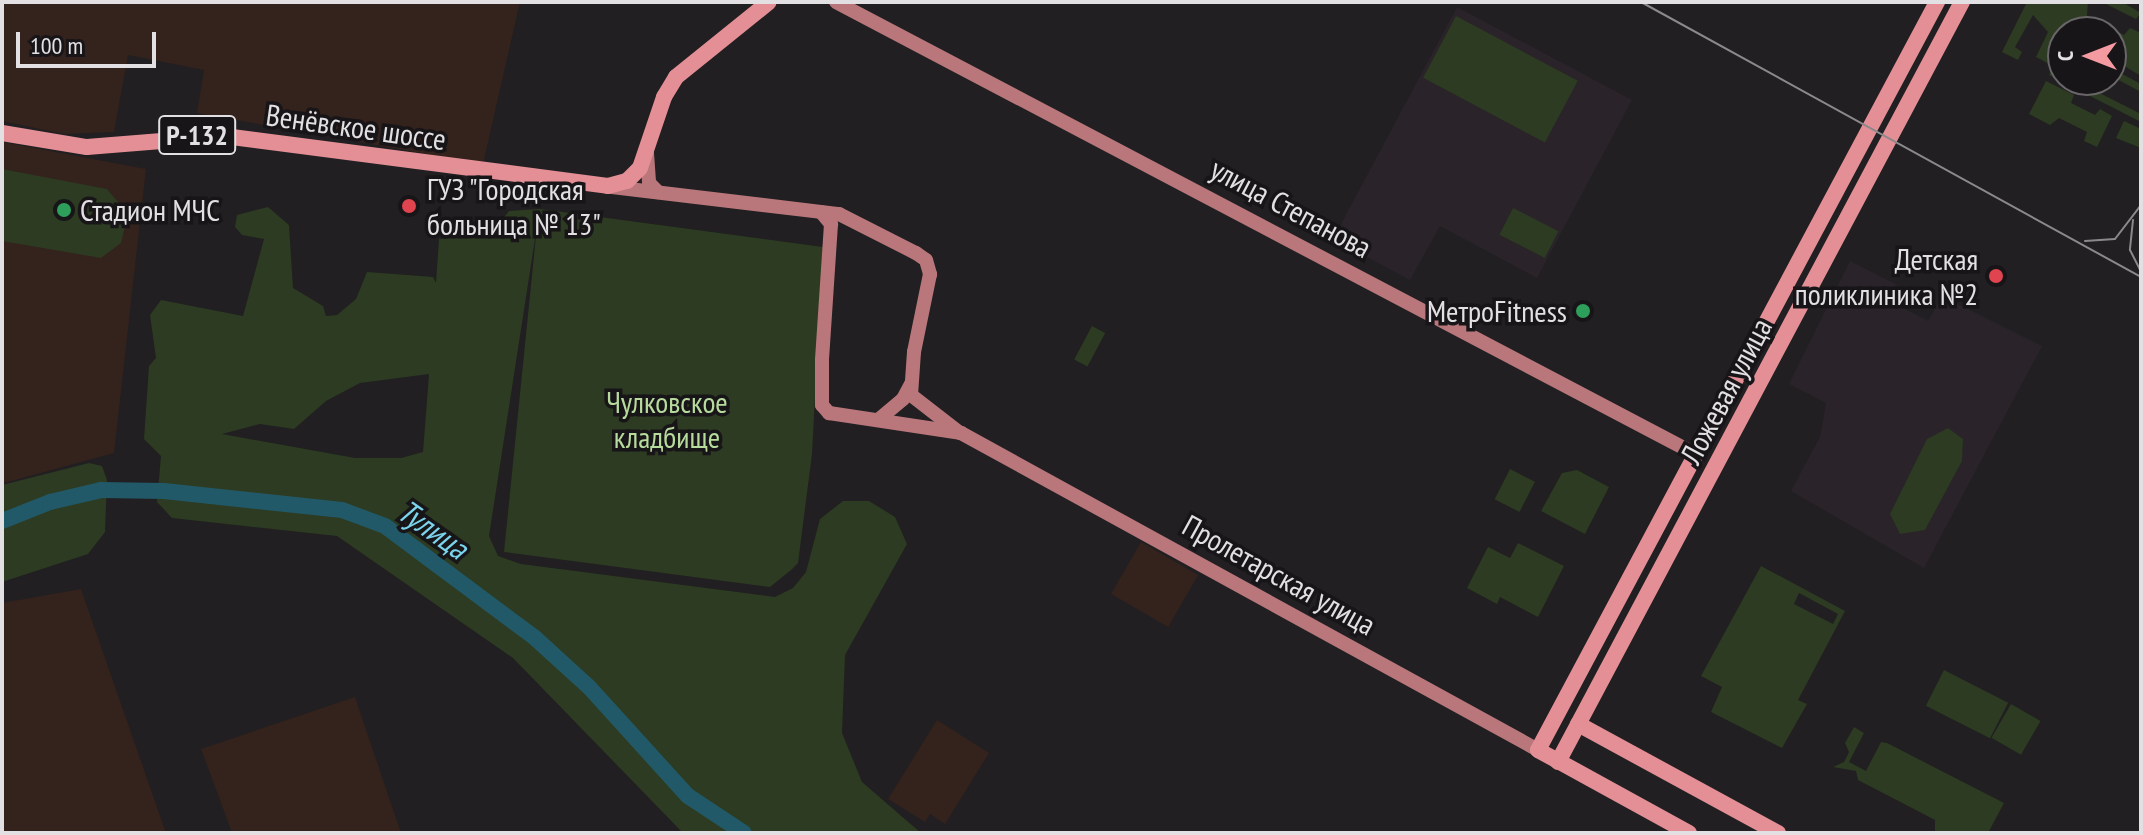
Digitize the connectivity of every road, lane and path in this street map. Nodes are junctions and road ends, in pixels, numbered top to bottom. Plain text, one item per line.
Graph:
1 (769, 2) edge
2 (836, 2) edge
3 (1937, 2) edge
4 (1962, 2) edge
5 (2, 133) edge
6 (647, 152) junction
7 (608, 186) junction
8 (658, 192) junction
9 (821, 212) junction
10 (1798, 265) junction
11 (1818, 275) junction
12 (911, 384) junction
13 (878, 420) junction
14 (961, 433) junction
15 (1697, 455) junction
16 (1718, 467) junction
17 (1578, 724) junction
18 (1601, 736) junction
19 (1538, 750) junction
20 (1558, 762) junction
21 (1579, 773) junction
22 (1689, 833) edge
23 (1778, 833) edge

1 - 6 main road
2 - 15 street, улица Степанова
3 - 10 main road, Ложевая улица
4 - 11 main road, Ложевая улица
5 - 7 main road, Венёвское шоссе / Р-132
6 - 7 main road
6 - 8 street
7 - 8 street
8 - 9 street
9 - 12 street
9 - 13 street, Пролетарская улица
10 - 11 main road
10 - 15 main road, Ложевая улица
11 - 16 main road, Ложевая улица
12 - 13 street
12 - 14 street
13 - 14 street, Пролетарская улица
14 - 19 street, Пролетарская улица
15 - 16 main road, улица Степанова
15 - 19 main road, Ложевая улица
16 - 17 main road, Ложевая улица
17 - 18 main road
17 - 20 main road, Ложевая улица
18 - 21 main road
18 - 23 main road
19 - 20 main road, Пролетарская улица
20 - 21 main road, Пролетарская улица
21 - 22 main road, Пролетарская улица

